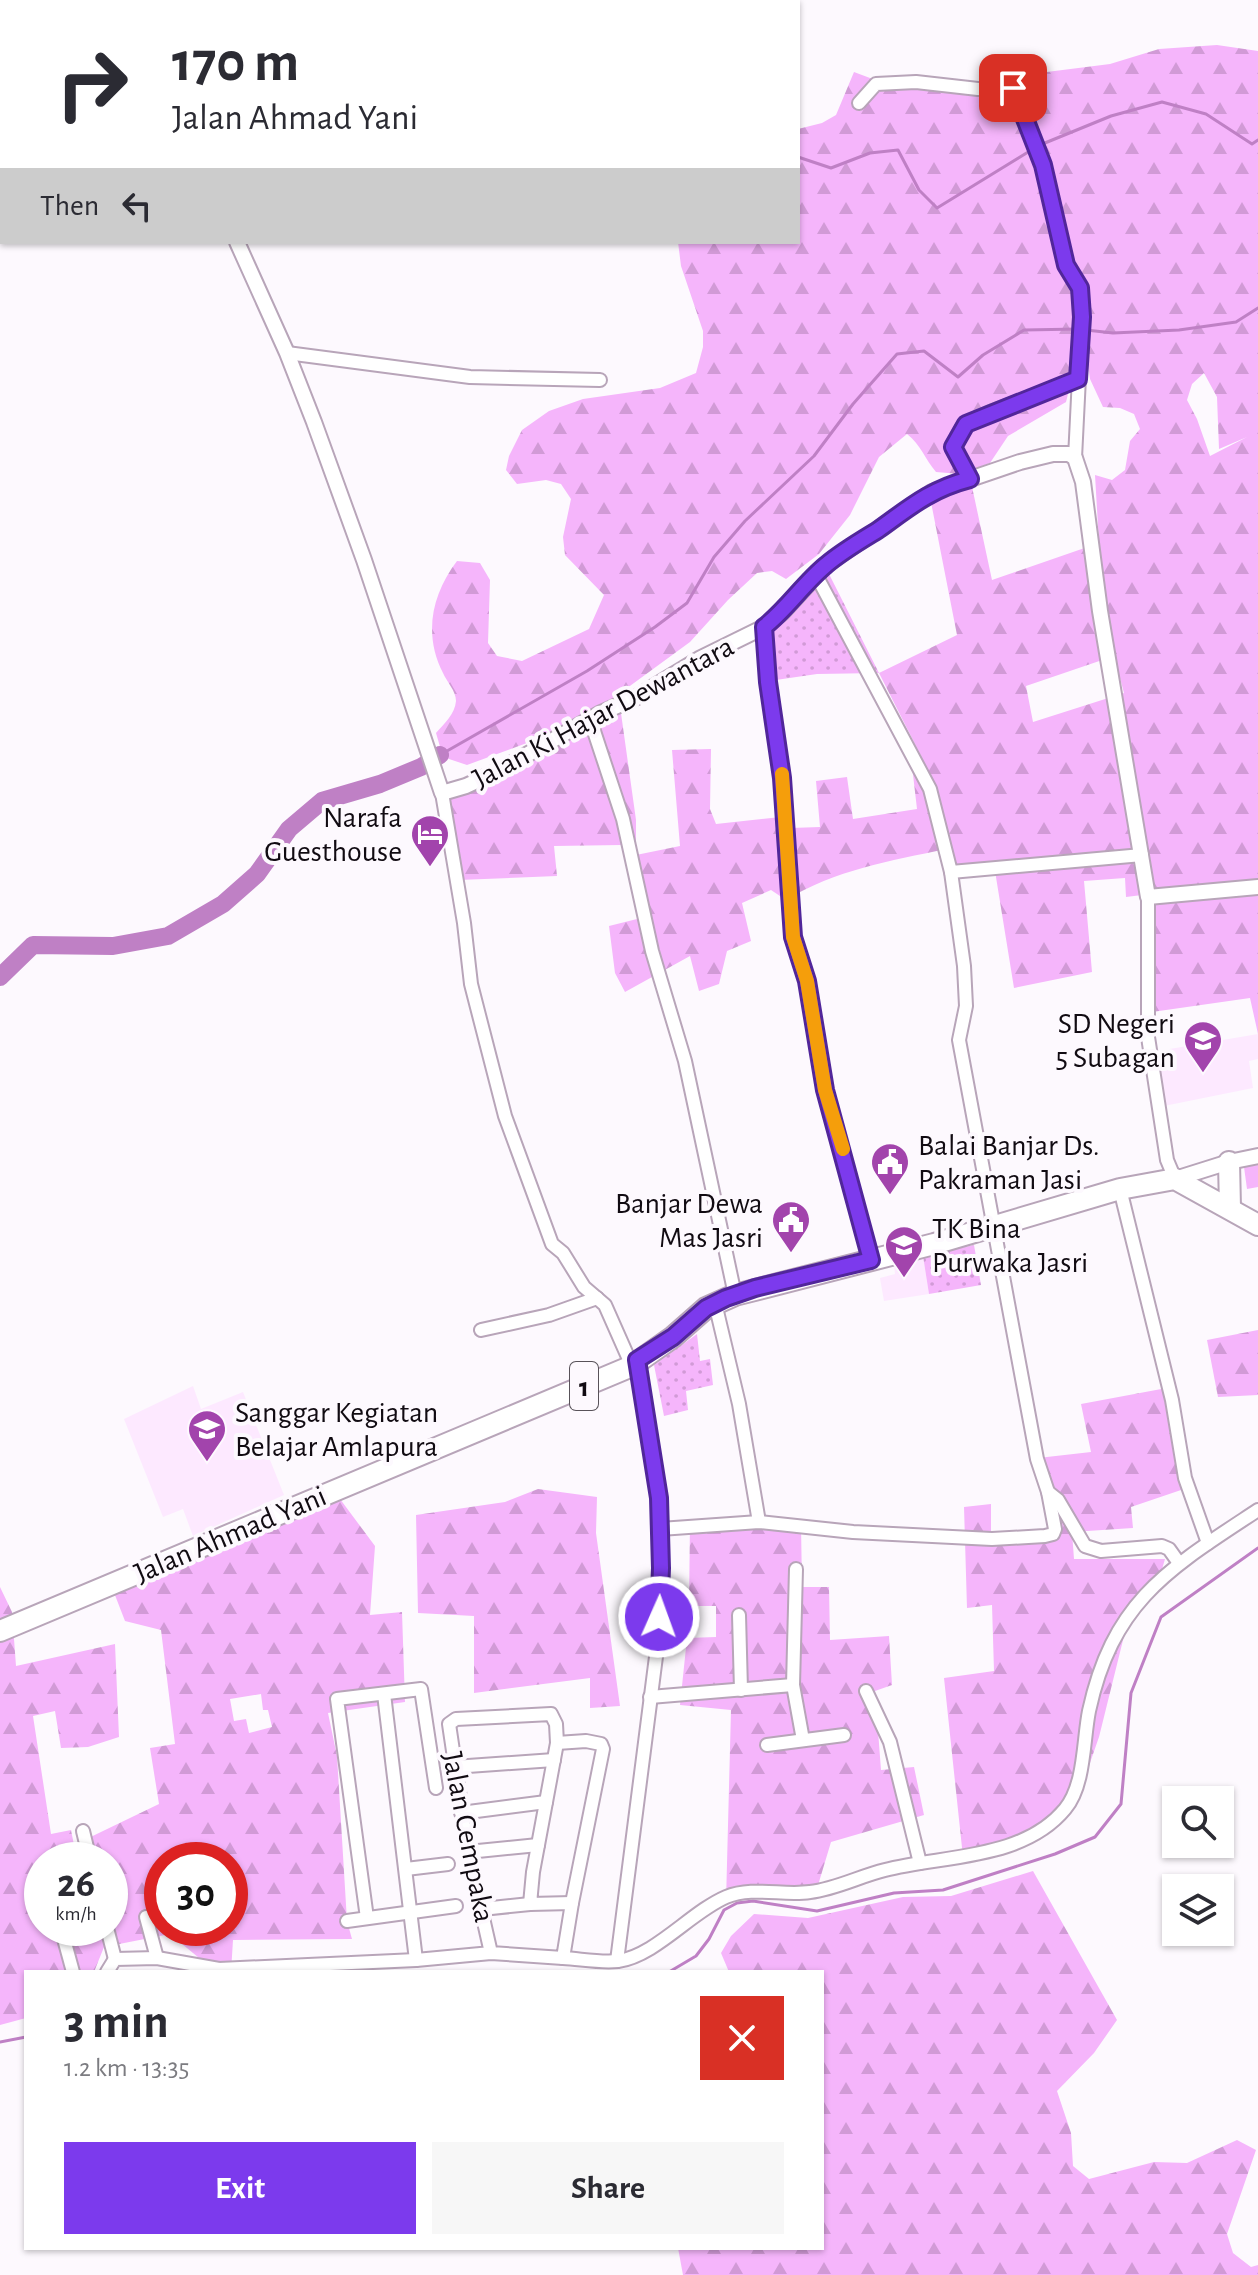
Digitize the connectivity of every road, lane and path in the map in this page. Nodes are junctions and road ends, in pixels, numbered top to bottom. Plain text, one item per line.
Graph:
1 (859, 103) dead end
2 (238, 244) edge
3 (287, 353) junction
4 (1078, 379) junction
5 (600, 380) dead end
6 (1075, 458) junction
7 (970, 479) junction
8 (816, 575) junction
9 (764, 627) junction
10 (590, 719) junction
11 (442, 793) junction
12 (1142, 855) junction
13 (951, 872) junction
14 (1258, 887) edge
15 (1148, 897) junction
16 (1258, 1156) edge
17 (1229, 1162) junction
18 (1175, 1179) junction
19 (1120, 1189) junction
20 (1230, 1208) junction
21 (1258, 1225) edge
22 (992, 1227) junction
23 (871, 1260) junction
24 (735, 1295) junction
25 (597, 1298) junction
26 (715, 1303) junction
27 (481, 1330) dead end
28 (634, 1363) junction
29 (1048, 1492) junction
30 (1258, 1510) edge
31 (759, 1522) junction
32 (660, 1529) junction
33 (1208, 1543) junction
34 (1179, 1563) junction
35 (796, 1569) dead end
36 (739, 1615) dead end
37 (0, 1631) edge
38 (793, 1685) junction
39 (741, 1690) junction
40 (866, 1691) dead end
41 (384, 1694) junction
42 (650, 1697) junction
43 (844, 1735) dead end
44 (803, 1740) junction
45 (557, 1743) junction
46 (767, 1745) dead end
47 (554, 1760) junction
48 (454, 1767) junction
49 (436, 1788) dead end
50 (546, 1802) junction
51 (461, 1813) junction
52 (83, 1831) dead end
53 (86, 1842) edge
54 (538, 1845) junction
55 (468, 1852) junction
56 (920, 1863) junction
57 (448, 1864) dead end
58 (406, 1869) junction
59 (572, 1903) junction
60 (530, 1904) junction
61 (456, 1906) dead end
62 (482, 1909) junction
63 (411, 1912) junction
64 (367, 1918) junction
65 (347, 1921) dead end
66 (66, 1946) edge
67 (112, 1946) edge
68 (154, 1946) edge
69 (491, 1953) junction
70 (157, 1958) junction
71 (563, 1958) junction
72 (115, 1959) junction
73 (416, 1960) junction
74 (617, 1961) junction
75 (72, 1970) edge
76 (108, 1970) edge

1 - 4 street
2 - 3 street, Jalan Ki Hajar Dewantara
3 - 5 street
3 - 11 street, Jalan Ki Hajar Dewantara
4 - 6 street
4 - 7 street
6 - 7 street, Jalan Ki Hajar Dewantara
6 - 12 street
7 - 8 street, Jalan Ki Hajar Dewantara
8 - 9 street, Jalan Ki Hajar Dewantara
8 - 13 street
9 - 10 street, Jalan Ki Hajar Dewantara
9 - 23 street
10 - 11 street, Jalan Ki Hajar Dewantara
10 - 24 street
11 - 25 street
12 - 13 street
12 - 15 street
13 - 22 street
14 - 15 street
15 - 18 street
16 - 17 street
17 - 18 street
17 - 20 highway
18 - 19 highway, Jalan Ahmad Yani / 1
18 - 20 highway
19 - 22 highway, Jalan Ahmad Yani / 1
19 - 33 street
20 - 21 highway
22 - 23 highway, Jalan Ahmad Yani / 1
22 - 29 street
23 - 24 highway, Jalan Ahmad Yani / 1
24 - 26 highway, Jalan Ahmad Yani / 1
25 - 27 street
25 - 28 street
26 - 28 highway, Jalan Ahmad Yani / 1
26 - 31 street
28 - 32 street
28 - 37 highway, Jalan Ahmad Yani / 1
29 - 31 street
29 - 34 street
30 - 33 street
31 - 32 street
32 - 42 street
33 - 34 street
34 - 56 street
35 - 38 street
36 - 39 street
38 - 39 street
38 - 44 street
39 - 42 street
40 - 56 street
41 - 49 street
41 - 58 street
41 - 64 street
42 - 74 street
43 - 44 street
44 - 46 street
45 - 47 street
45 - 48 street, Jalan Cempaka
45 - 59 street
47 - 48 street
47 - 50 street
48 - 51 street, Jalan Cempaka
50 - 51 street
50 - 54 street
51 - 55 street, Jalan Cempaka
52 - 53 street
54 - 55 street
54 - 60 street
55 - 62 street, Jalan Cempaka
56 - 74 street
57 - 58 street
58 - 63 street
59 - 60 street
59 - 71 street
60 - 62 street
61 - 63 street
62 - 69 street, Jalan Cempaka
63 - 64 street
63 - 73 street
64 - 65 street
66 - 75 street
67 - 72 street
68 - 70 street
69 - 71 street
69 - 73 street
70 - 72 street
70 - 73 street
71 - 74 street
72 - 76 street

